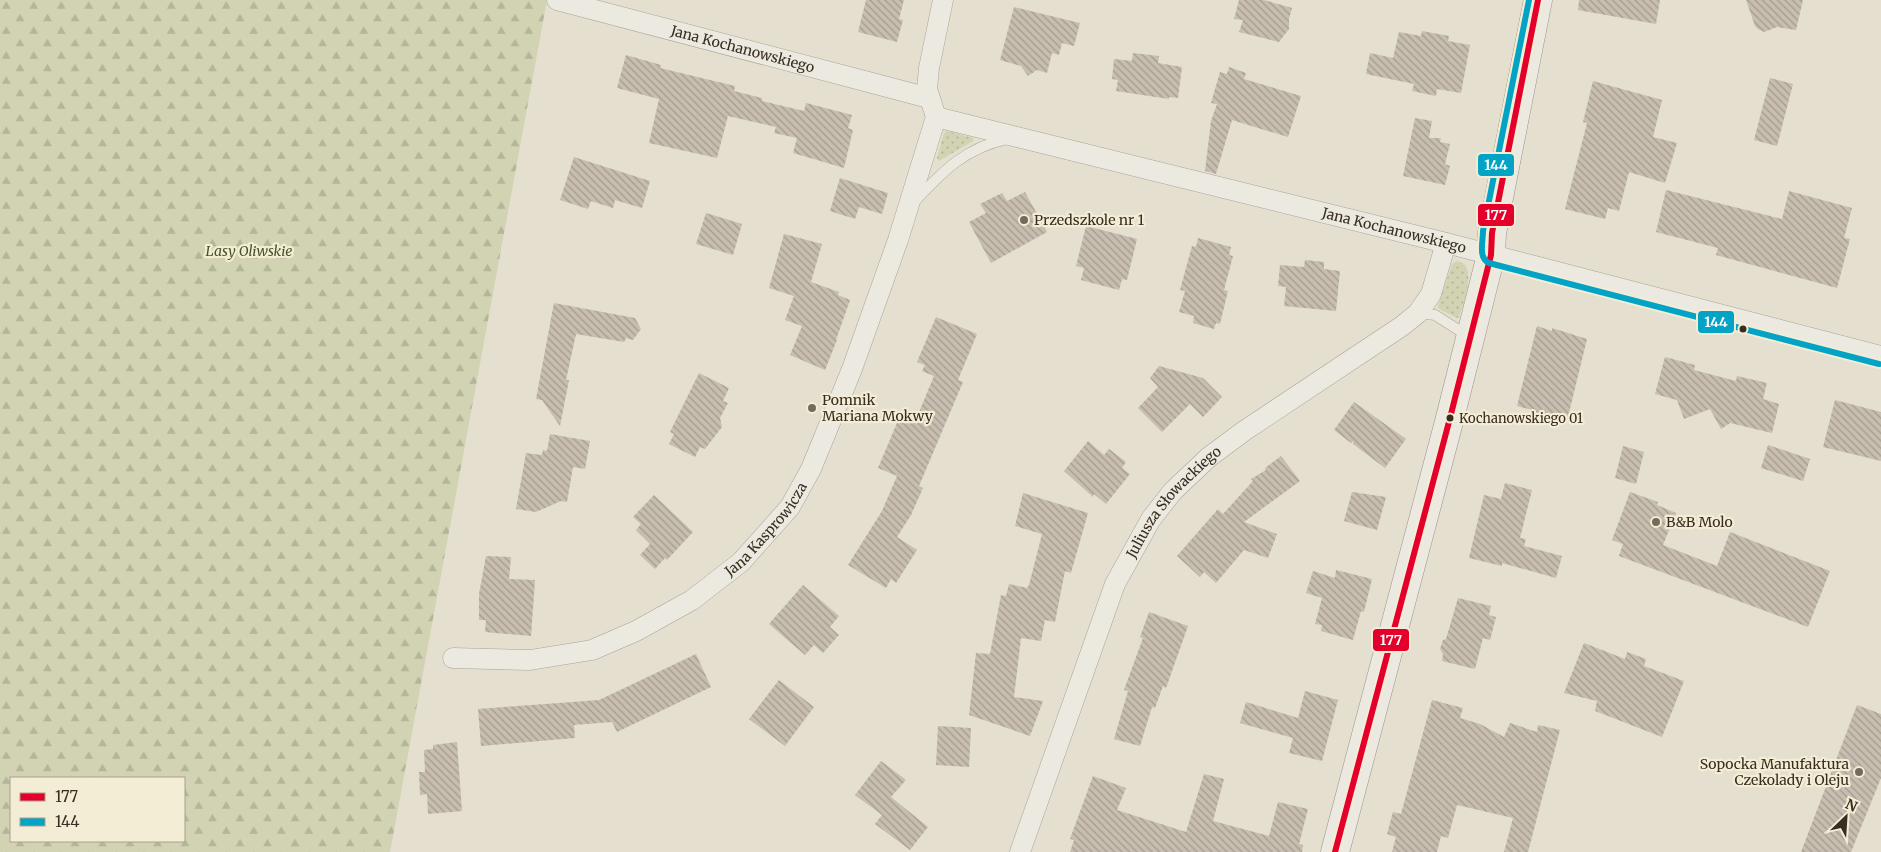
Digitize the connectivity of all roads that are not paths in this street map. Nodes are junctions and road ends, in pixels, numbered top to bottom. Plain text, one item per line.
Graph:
1 (557, 0) edge
2 (943, 0) edge
3 (1538, 0) edge
4 (930, 98) junction
5 (936, 117) junction
6 (1016, 138) junction
7 (908, 209) junction
8 (1446, 243) junction
9 (1491, 255) junction
10 (1418, 313) junction
11 (1470, 338) junction
12 (1881, 356) edge
13 (453, 658) dead end
14 (1020, 852) edge
15 (1335, 852) edge

1 - 4 street, Jana Kochanowskiego
2 - 4 street
3 - 9 street
4 - 5 street
5 - 6 street, Jana Kochanowskiego
5 - 7 street, Jana Kasprowicza
6 - 7 lane, Jana Kasprowicza
6 - 8 street, Jana Kochanowskiego
7 - 13 street, Jana Kasprowicza
8 - 9 street, Jana Kochanowskiego
8 - 10 street, Juliusza Słowackiego
9 - 11 street
9 - 12 street, Jana Kochanowskiego
10 - 11 lane
10 - 14 street, Juliusza Słowackiego
11 - 15 street

